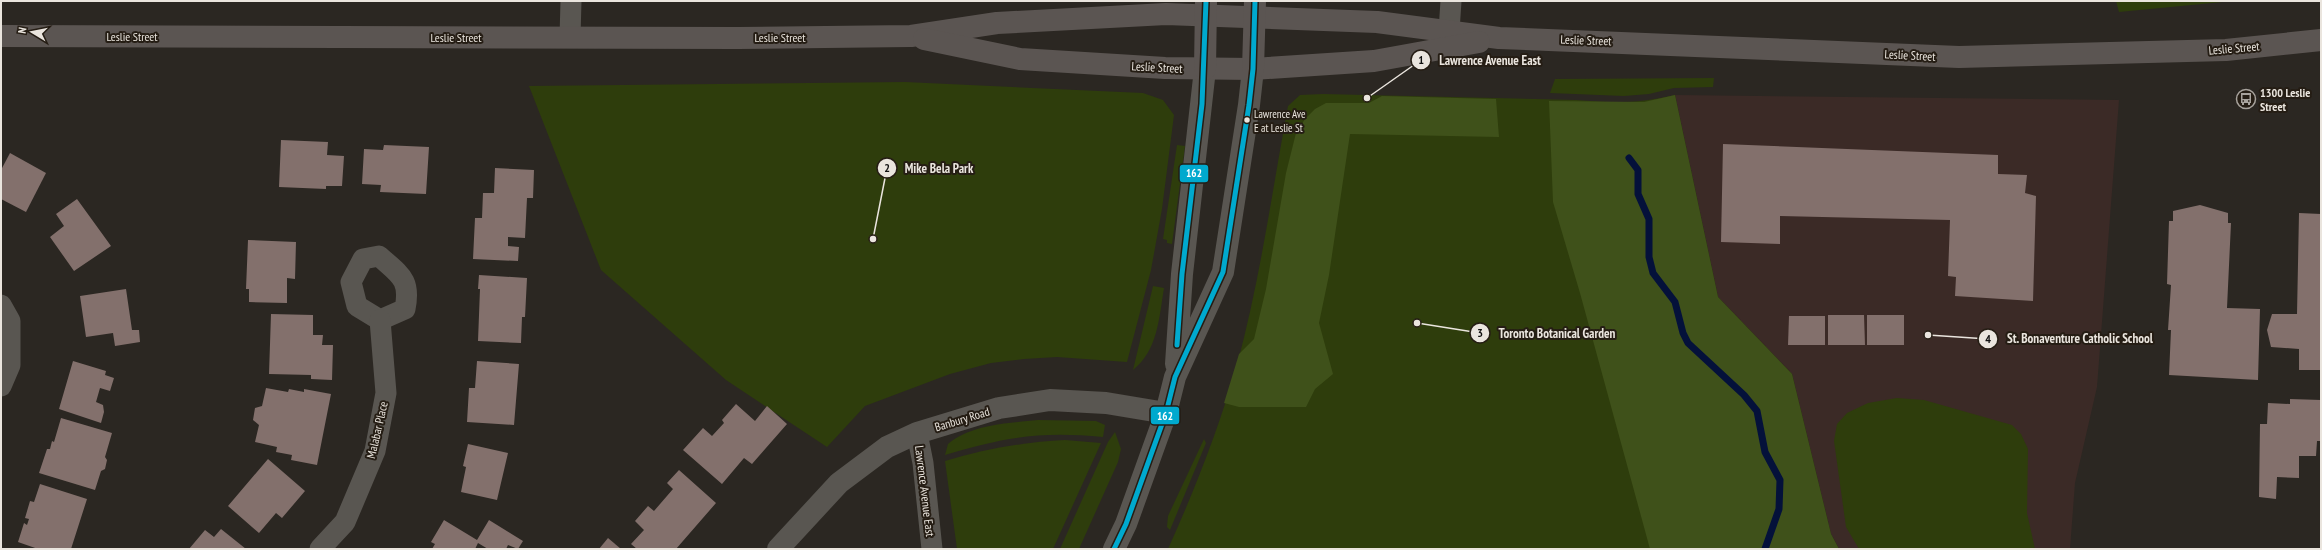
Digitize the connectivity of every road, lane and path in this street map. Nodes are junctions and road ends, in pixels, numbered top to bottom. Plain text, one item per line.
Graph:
1 (571, 1) edge
2 (1451, 1) edge
3 (1206, 8) edge
4 (1255, 9) edge
5 (1449, 31) junction
6 (1, 36) edge
7 (911, 36) junction
8 (570, 37) junction
9 (1499, 38) junction
10 (2321, 40) edge
11 (1205, 69) junction
12 (1253, 69) junction
13 (1, 305) edge
14 (380, 320) dead end
15 (1175, 378) junction
16 (1, 386) edge
17 (1166, 413) junction
18 (918, 433) junction
19 (320, 549) edge
20 (778, 549) edge
21 (932, 549) edge
22 (1114, 549) edge

1 - 8 street
2 - 5 street
3 - 4 main road, Leslie Street
3 - 7 main road, Leslie Street
3 - 11 main road
4 - 5 main road, Leslie Street
4 - 12 main road
5 - 9 main road, Leslie Street
6 - 8 main road, Leslie Street
7 - 8 main road, Leslie Street
7 - 11 main road, Leslie Street
9 - 10 main road, Leslie Street
9 - 12 main road, Leslie Street
11 - 12 main road, Leslie Street
11 - 15 street
12 - 15 street
13 - 16 street
14 - 19 street, Malabar Place
15 - 17 street
17 - 18 street, Banbury Road
17 - 22 street
18 - 20 street, Banbury Road
18 - 21 street, Lawrence Avenue East

